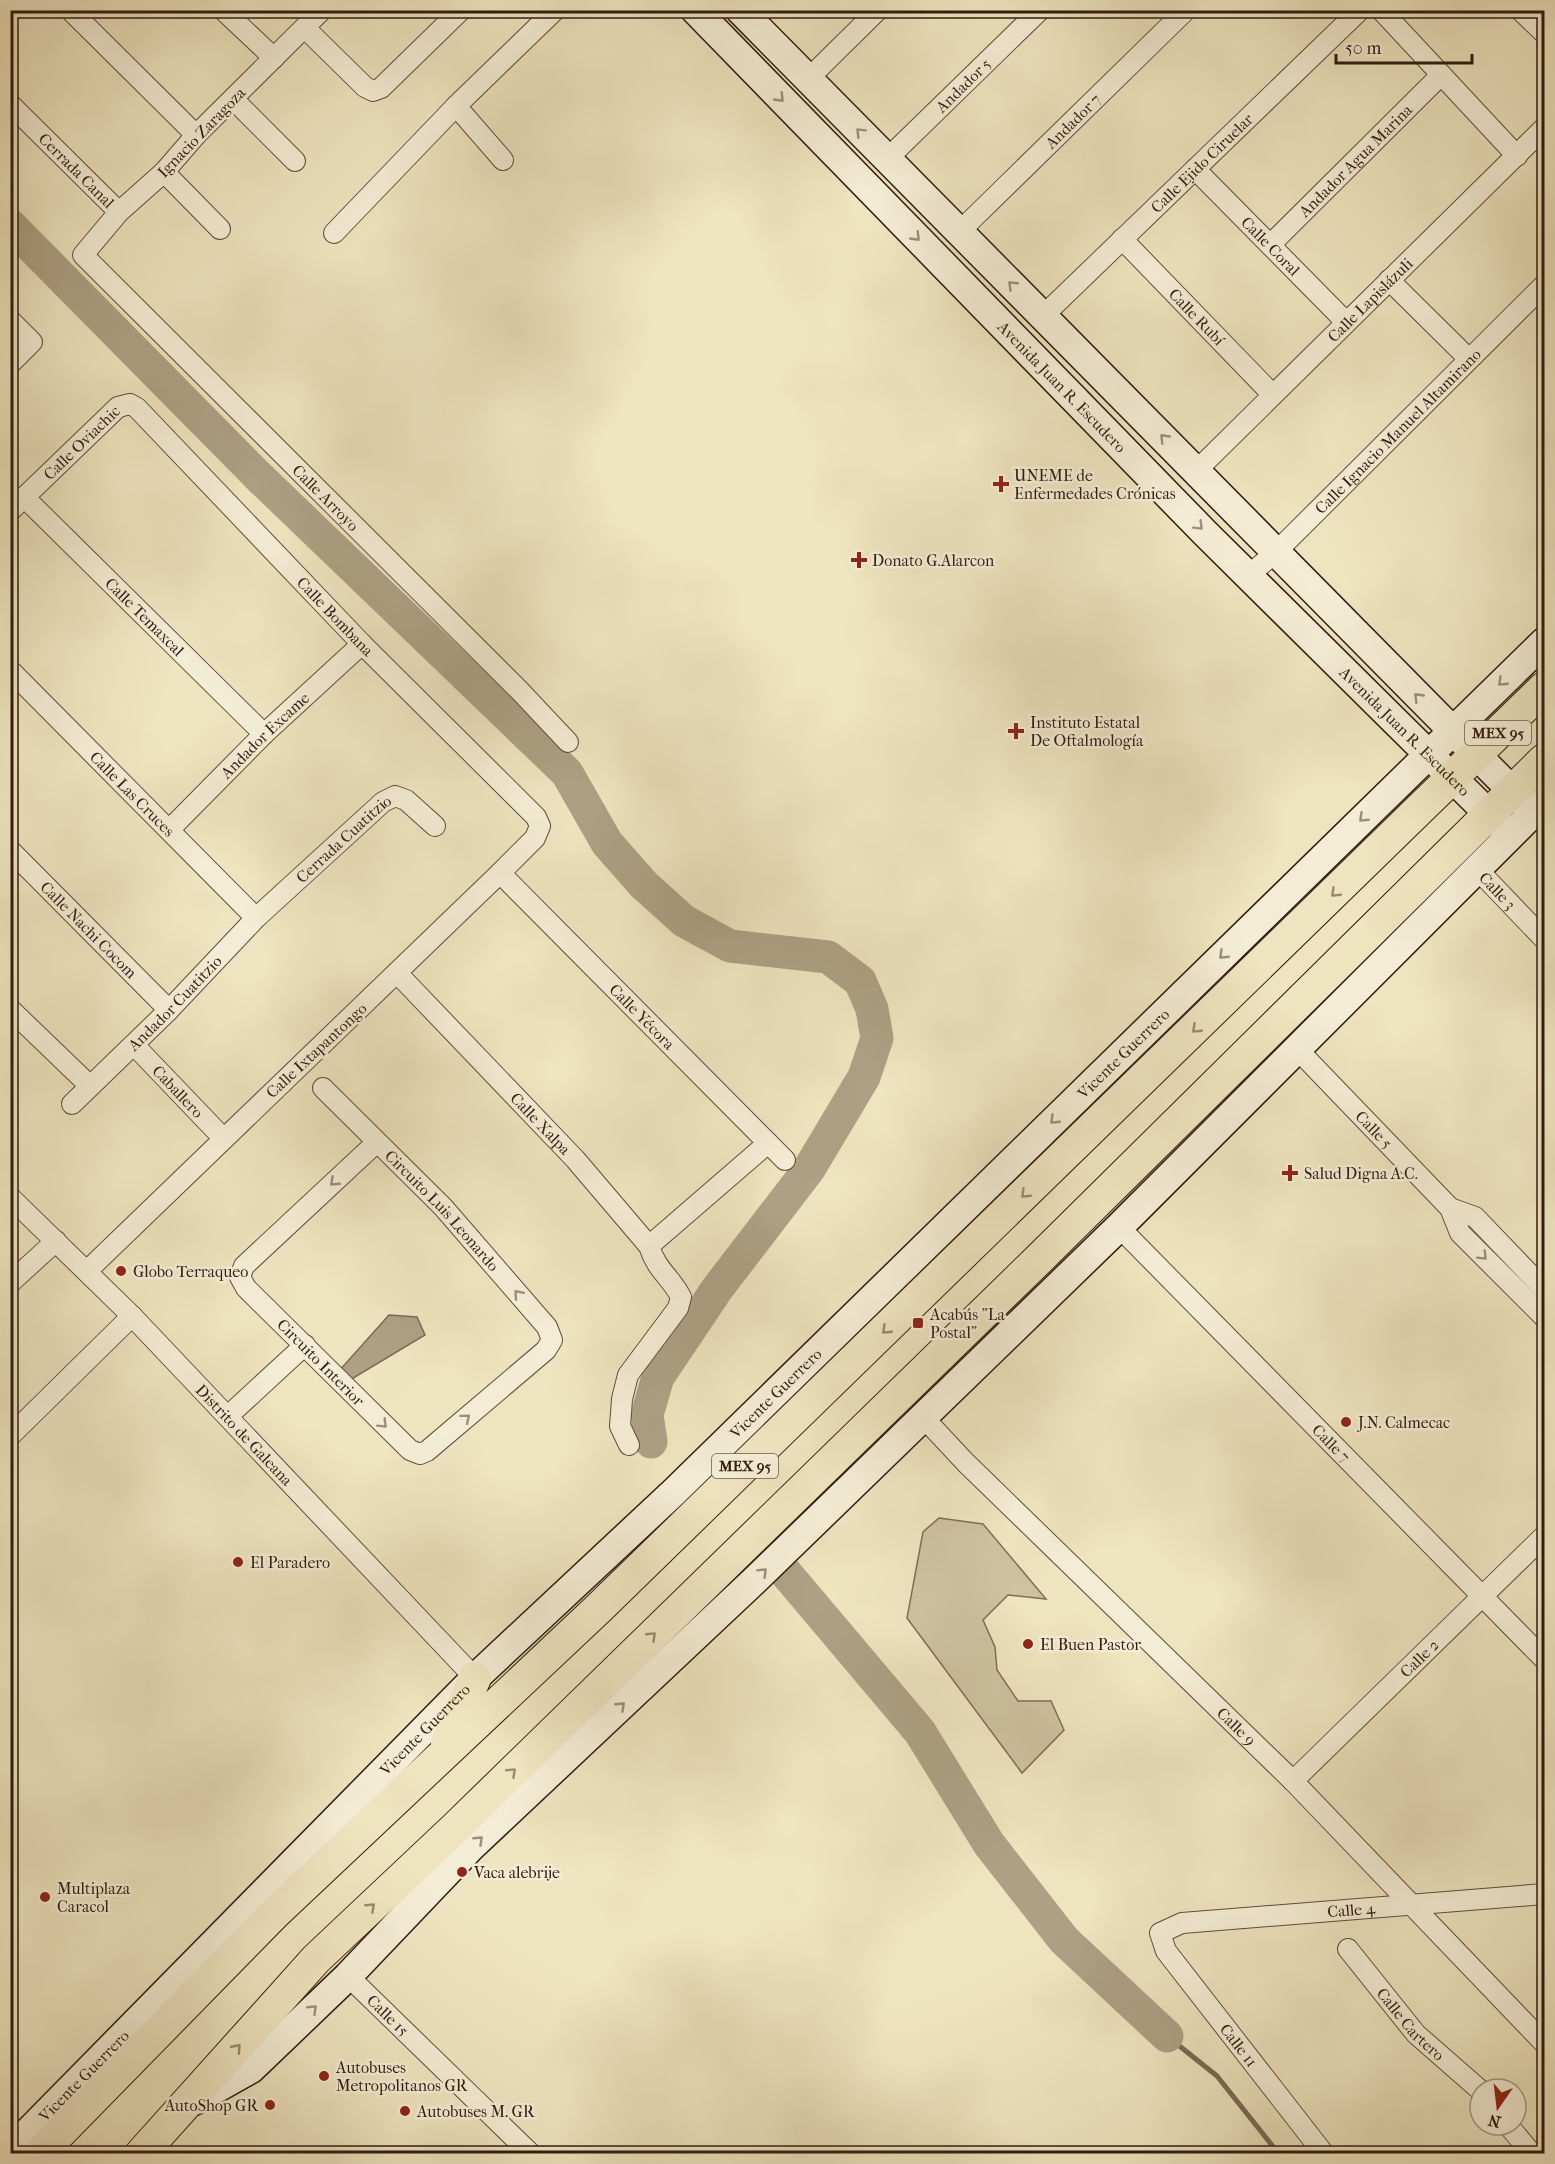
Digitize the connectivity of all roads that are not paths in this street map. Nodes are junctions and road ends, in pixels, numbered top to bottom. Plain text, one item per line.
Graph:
1 (70, 10) edge
2 (223, 10) edge
3 (322, 10) edge
4 (461, 10) edge
5 (555, 10) edge
6 (695, 10) edge
7 (740, 10) edge
8 (878, 10) edge
9 (1040, 10) edge
10 (1186, 10) edge
11 (1360, 10) edge
12 (1381, 10) edge
13 (1520, 10) edge
14 (305, 28) junction
15 (1545, 33) edge
16 (771, 42) junction
17 (274, 58) junction
18 (747, 64) junction
19 (1441, 75) junction
20 (808, 79) junction
21 (233, 99) junction
22 (10, 104) edge
23 (456, 106) junction
24 (1545, 128) edge
25 (196, 135) junction
26 (1517, 156) junction
27 (887, 159) junction
28 (503, 160) dead end
29 (295, 161) dead end
30 (1195, 169) junction
31 (164, 172) junction
32 (119, 212) junction
33 (220, 230) dead end
34 (959, 232) junction
35 (334, 233) dead end
36 (1122, 239) junction
37 (1270, 245) junction
38 (83, 255) joint
39 (1389, 280) junction
40 (1545, 285) edge
41 (1044, 315) junction
42 (10, 320) edge
43 (1346, 322) junction
44 (1469, 359) junction
45 (10, 364) edge
46 (1272, 394) junction
47 (130, 404) joint
48 (1196, 471) junction
49 (17, 504) edge
50 (1276, 552) junction
51 (1249, 575) junction
52 (1545, 642) edge
53 (362, 644) junction
54 (10, 670) edge
55 (1545, 688) edge
56 (1452, 731) junction
57 (264, 734) junction
58 (568, 742) dead end
59 (1428, 754) junction
60 (1476, 755) junction
61 (1545, 760) edge
62 (1453, 779) junction
63 (1512, 791) junction
64 (1539, 807) edge
65 (1488, 814) junction
66 (435, 826) dead end
67 (540, 826) joint
68 (171, 828) junction
69 (1512, 836) junction
70 (10, 850) edge
71 (1477, 869) junction
72 (500, 873) junction
73 (256, 918) junction
74 (1545, 939) edge
75 (397, 973) junction
76 (10, 1009) edge
77 (169, 1010) junction
78 (134, 1045) junction
79 (1298, 1050) junction
80 (89, 1085) junction
81 (323, 1088) dead end
82 (72, 1104) dead end
83 (223, 1138) junction
84 (377, 1142) junction
85 (768, 1143) junction
86 (785, 1160) dead end
87 (10, 1197) edge
88 (1450, 1208) junction
89 (1119, 1227) junction
90 (56, 1241) junction
91 (649, 1246) junction
92 (1039, 1259) junction
93 (88, 1270) junction
94 (1063, 1280) junction
95 (10, 1283) edge
96 (1545, 1289) edge
97 (132, 1316) junction
98 (1545, 1317) edge
99 (552, 1340) joint
100 (305, 1345) junction
101 (228, 1416) junction
102 (922, 1416) junction
103 (14, 1426) edge
104 (628, 1446) dead end
105 (1545, 1536) edge
106 (1484, 1596) junction
107 (1545, 1659) edge
108 (475, 1678) junction
109 (441, 1756) junction
110 (1293, 1781) junction
111 (1545, 1894) edge
112 (1408, 1903) junction
113 (1160, 1934) joint
114 (1348, 1949) dead end
115 (348, 1976) junction
116 (1545, 2043) edge
117 (144, 2049) junction
118 (1468, 2080) edge
119 (184, 2107) junction
120 (1518, 2137) edge
121 (17, 2154) edge
122 (39, 2154) edge
123 (65, 2154) edge
124 (141, 2154) edge
125 (531, 2154) edge
126 (1323, 2154) edge
127 (1532, 2154) edge

1 - 25 street
2 - 17 street
3 - 14 street, Ignacio Zaragoza
4 - 14 street
5 - 23 street
6 - 18 main road, Avenida Juan R. Escudero
7 - 16 main road, Avenida Juan R. Escudero
8 - 20 street
9 - 27 street, Andador 5
10 - 34 street, Andador 7
11 - 30 street, Calle Ejido Ciruelar
12 - 19 street
13 - 15 street
14 - 17 street, Ignacio Zaragoza
16 - 18 main road
16 - 20 main road, Avenida Juan R. Escudero
17 - 21 street, Ignacio Zaragoza
18 -> 51 main road, Avenida Juan R. Escudero
19 - 26 street
19 - 37 street, Andador Agua Marina
27 -> 20 main road, Avenida Juan R. Escudero
21 - 25 street, Ignacio Zaragoza
21 - 29 street
22 - 32 street, Cerrada Canal
23 - 28 street
23 - 35 street
24 - 26 street, Calle Lapislázuli
25 - 31 street, Ignacio Zaragoza
26 - 39 street, Calle Lapislázuli
27 - 34 main road, Avenida Juan R. Escudero
30 - 36 street, Calle Ejido Ciruelar
30 - 37 street, Calle Coral
31 - 32 street, Ignacio Zaragoza
31 - 33 street
32 - 38 street, Ignacio Zaragoza
41 -> 34 main road, Avenida Juan R. Escudero
36 - 41 street, Calle Ejido Ciruelar
36 - 46 street, Calle Rubí
37 - 43 street, Calle Coral
38 - 58 street, Calle Arroyo
39 - 43 street, Calle Lapislázuli
39 - 44 street
40 - 44 street, Calle Ignacio Manuel Altamirano
48 -> 41 main road, Avenida Juan R. Escudero
42 - 45 street
43 - 46 street, Calle Lapislázuli
44 - 50 street, Calle Ignacio Manuel Altamirano
46 - 48 street, Calle Lapislázuli
47 - 49 street, Calle Oviachic
47 - 53 street, Calle Bombana
48 - 50 main road, Avenida Juan R. Escudero
49 - 57 street, Calle Temaxcal
50 - 51 street, Calle Ignacio Manuel Altamirano
56 -> 50 main road, Avenida Juan R. Escudero
51 - 59 main road, Avenida Juan R. Escudero
52 -> 56 main road, Vicente Guerrero
53 - 57 street, Andador Excame
53 - 67 street, Calle Bombana
54 - 68 street, Calle Las Cruces
55 - 60 main road, MEX 95
56 - 59 main road, Vicente Guerrero
56 - 60 main road, Avenida Juan R. Escudero
57 - 68 street, Andador Excame
59 - 62 main road, Avenida Juan R. Escudero
59 -> 108 main road, Vicente Guerrero
60 - 62 main road, MEX 95
60 - 63 main road, Avenida Juan R. Escudero
61 - 63 main road, MEX 95
62 - 65 main road, Avenida Juan R. Escudero
62 -> 109 main road, MEX 95
63 - 64 main road, Avenida Juan R. Escudero
63 - 65 main road, MEX 95
64 - 69 main road
65 - 69 main road, Avenida Juan R. Escudero
65 - 92 main road, MEX 95
66 - 73 street, Cerrada Cuatitzio
67 - 72 street, Calle Ixtapantongo
68 - 73 street, Calle Las Cruces
69 - 71 main road
70 - 77 street, Calle Nachi Cocom
71 - 74 street, Calle 3
71 - 79 main road
72 - 75 street, Calle Ixtapantongo
72 - 85 street, Calle Yécora
73 - 77 street, Andador Cuatitzio
75 - 83 street, Calle Ixtapantongo
75 - 91 street, Calle Xalpa
76 - 80 street
77 - 78 street, Andador Cuatitzio
78 - 80 street, Andador Cuatitzio
78 - 83 street, Caballero
79 - 88 street, Calle 5
79 - 89 main road
80 - 82 street
81 - 84 street, Circuito Luis Leonardo
83 - 93 street, Calle Ixtapantongo
99 -> 84 street, Circuito Luis Leonardo
84 -> 100 street, Circuito Interior
85 - 86 street, Calle Yécora
85 - 91 street
87 - 90 street, Distrito de Galeana
88 - 96 street, Calle 5
88 -> 98 street, Calle 5
89 - 94 main road
89 - 106 street, Calle 7
90 - 93 street, Distrito de Galeana
90 - 95 street
91 - 104 street, Calle Xalpa
92 - 94 main road
119 -> 92 main road, MEX 95
93 - 97 street, Distrito de Galeana
94 - 102 main road
97 - 101 street, Distrito de Galeana
97 - 103 street
100 -> 99 street, Circuito Interior
100 - 101 street
101 - 108 street, Distrito de Galeana
102 - 110 street, Calle 9
115 -> 102 main road
105 - 106 street, Calle 2
106 - 107 street, Calle 7
106 - 110 street, Calle 2
108 - 109 main road
108 - 121 main road, Vicente Guerrero
109 - 117 main road, MEX 95
110 - 112 street, Calle 9
111 - 112 street, Calle 4
112 - 113 street, Calle 4
112 - 116 street, Calle 9
113 - 126 street, Calle 11
114 - 118 street, Calle Cartero
119 -> 115 main road
115 - 125 street, Calle 15
117 - 122 main road, MEX 95
117 - 123 main road
119 - 124 main road, MEX 95
120 - 127 street

